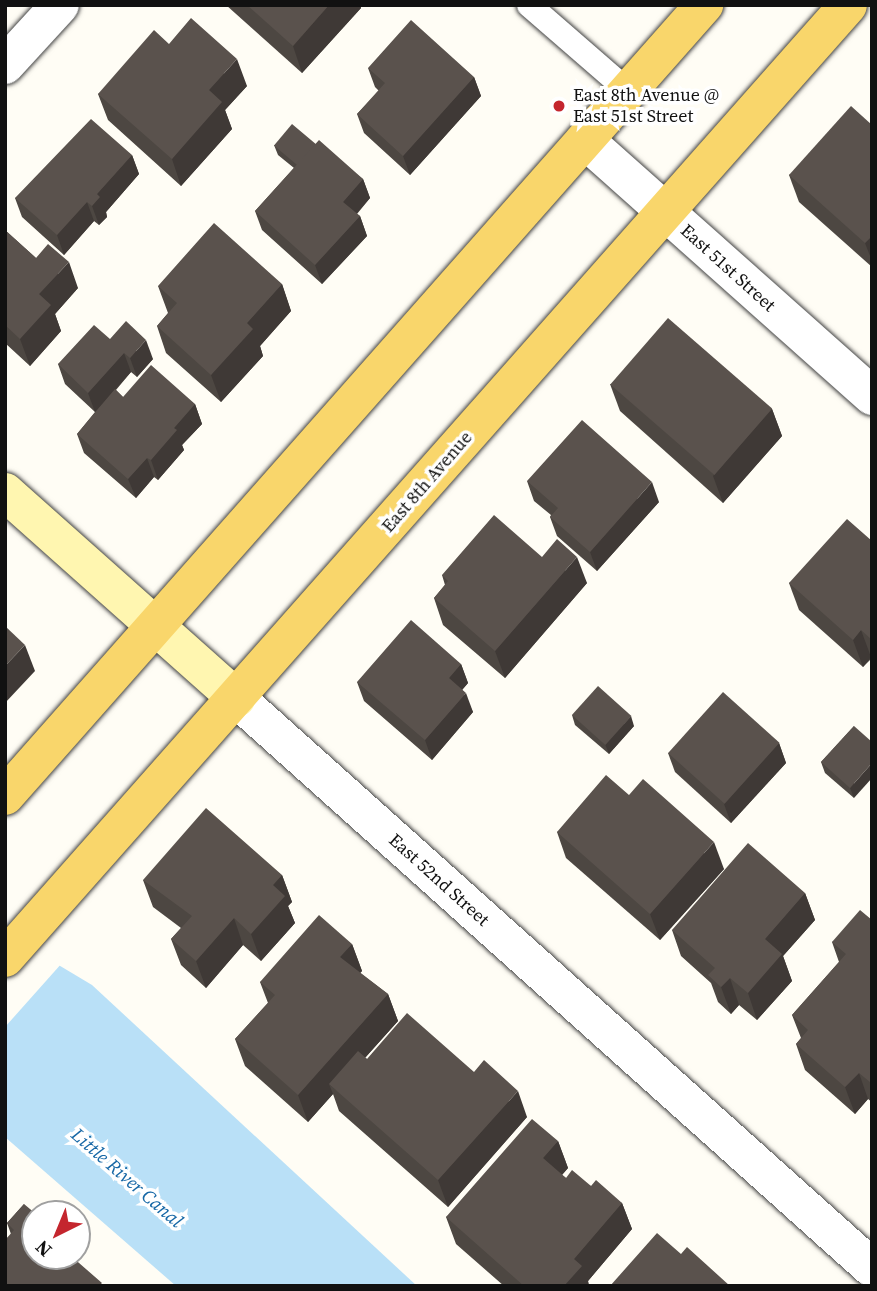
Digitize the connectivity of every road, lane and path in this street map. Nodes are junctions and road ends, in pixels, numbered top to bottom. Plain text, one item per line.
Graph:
1 (60, 5) edge
2 (529, 5) edge
3 (704, 5) edge
4 (848, 5) edge
5 (5, 65) edge
6 (628, 91) junction
7 (585, 140) junction
8 (666, 213) junction
9 (872, 396) edge
10 (5, 492) edge
11 (156, 626) junction
12 (236, 698) junction
13 (5, 796) edge
14 (5, 958) edge
15 (872, 1268) edge

1 - 5 street
2 - 6 lane
3 - 6 main road
4 - 8 main road, East 8th Avenue
6 - 7 main road
7 - 8 street, East 51st Street
7 - 11 main road
8 - 9 street, East 51st Street
8 - 12 main road, East 8th Avenue
10 - 11 street, East 52nd Street
11 - 12 street, East 52nd Street
11 - 13 main road
12 - 14 main road, East 8th Avenue
12 - 15 street, East 52nd Street

